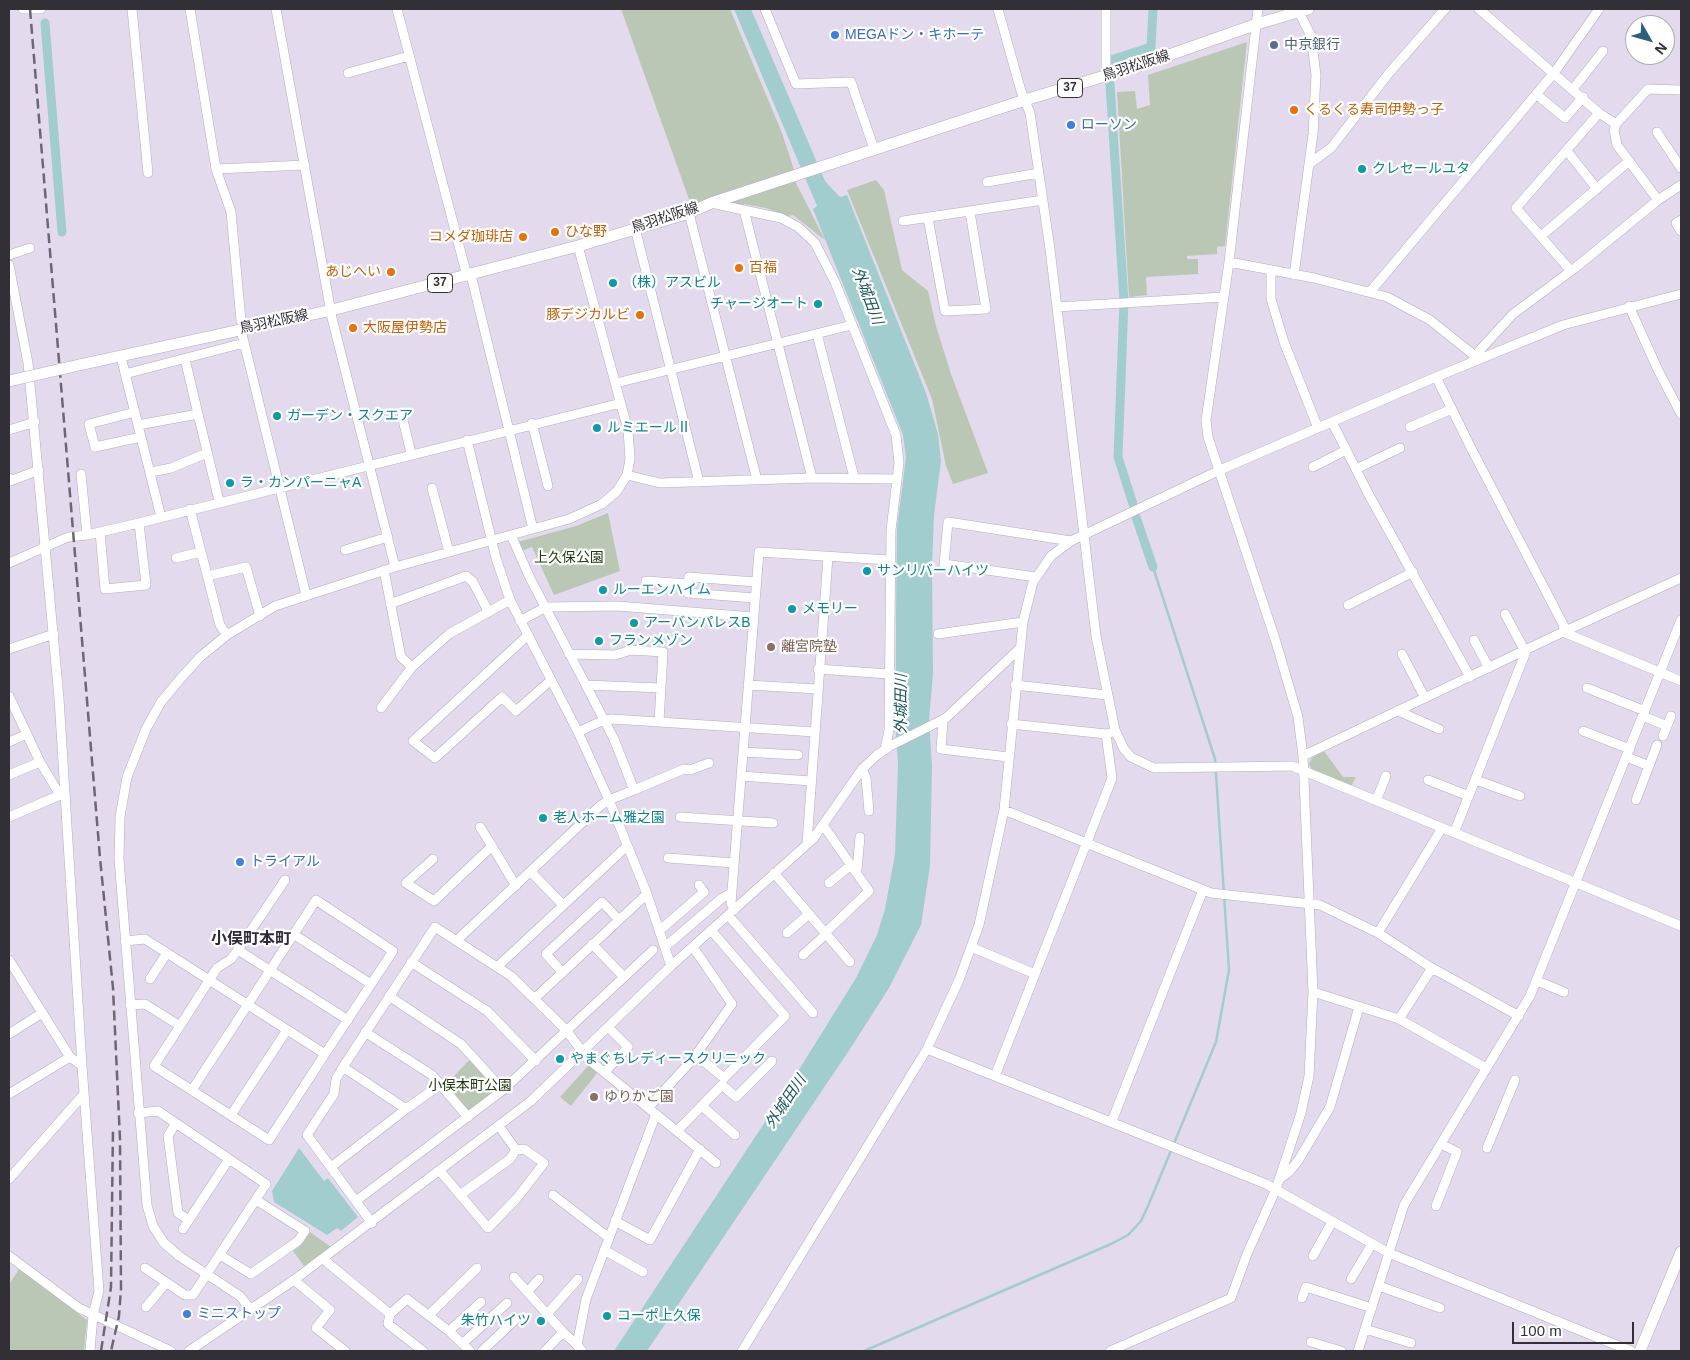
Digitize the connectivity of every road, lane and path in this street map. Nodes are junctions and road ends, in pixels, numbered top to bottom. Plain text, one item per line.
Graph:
1 (23, 9) edge
2 (41, 9) edge
3 (132, 9) edge
4 (190, 9) edge
5 (276, 9) edge
6 (397, 9) edge
7 (765, 9) edge
8 (998, 9) edge
9 (1106, 9) edge
10 (1258, 9) edge
11 (1445, 9) edge
12 (1479, 9) edge
13 (1599, 9) edge
14 (1304, 10) edge
15 (1257, 24) junction
16 (1603, 51) dead end
17 (409, 56) junction
18 (348, 73) dead end
19 (1554, 73) junction
20 (1106, 76) junction
21 (1573, 89) junction
22 (1681, 90) edge
23 (1536, 94) junction
24 (1583, 97) junction
25 (1025, 100) junction
26 (1599, 112) junction
27 (1616, 124) junction
28 (1657, 132) dead end
29 (874, 149) junction
30 (1567, 151) junction
31 (1628, 162) junction
32 (1309, 164) junction
33 (305, 165) junction
34 (1681, 168) edge
35 (216, 169) junction
36 (148, 173) dead end
37 (1039, 173) junction
38 (987, 182) dead end
39 (1681, 185) edge
40 (1597, 189) junction
41 (1043, 200) junction
42 (1658, 200) junction
43 (711, 203) junction
44 (744, 210) junction
45 (970, 212) junction
46 (689, 213) junction
47 (928, 218) junction
48 (1681, 220) edge
49 (904, 221) dead end
50 (635, 228) junction
51 (1681, 232) edge
52 (1541, 236) junction
53 (578, 246) junction
54 (30, 248) dead end
55 (9, 254) edge
56 (1229, 262) junction
57 (9, 265) edge
58 (1272, 270) junction
59 (1571, 271) junction
60 (469, 275) junction
61 (1294, 275) junction
62 (11, 289) edge
63 (1370, 292) junction
64 (1681, 294) edge
65 (1223, 298) junction
66 (1629, 306) junction
67 (1057, 307) junction
68 (332, 310) junction
69 (241, 321) dead end
70 (852, 325) junction
71 (817, 334) junction
72 (778, 343) junction
73 (725, 355) junction
74 (185, 359) junction
75 (1473, 360) junction
76 (122, 361) dead end
77 (670, 369) junction
78 (126, 374) junction
79 (1436, 377) junction
80 (9, 382) edge
81 (616, 382) junction
82 (621, 403) junction
83 (1452, 409) junction
84 (135, 412) junction
85 (198, 414) junction
86 (1681, 414) edge
87 (402, 416) dead end
88 (35, 422) junction
89 (1332, 422) junction
90 (532, 423) junction
91 (138, 426) junction
92 (1410, 427) dead end
93 (1318, 428) junction
94 (9, 430) edge
95 (509, 430) junction
96 (141, 437) junction
97 (468, 440) junction
98 (1400, 448) dead end
99 (1346, 450) junction
100 (207, 453) junction
101 (411, 453) junction
102 (370, 463) junction
103 (1312, 467) dead end
104 (1356, 469) junction
105 (39, 470) junction
106 (1220, 470) junction
107 (151, 472) junction
108 (80, 474) dead end
109 (627, 475) junction
110 (854, 477) junction
111 (9, 478) edge
112 (812, 478) junction
113 (897, 479) junction
114 (757, 480) junction
115 (699, 482) junction
116 (280, 486) junction
117 (548, 486) dead end
118 (432, 488) dead end
119 (219, 501) junction
120 (190, 509) junction
121 (161, 517) junction
122 (138, 523) junction
123 (533, 528) junction
124 (100, 532) junction
125 (512, 534) junction
126 (87, 535) junction
127 (1083, 535) junction
128 (388, 537) junction
129 (492, 540) junction
130 (1071, 541) junction
131 (46, 545) junction
132 (345, 550) dead end
133 (201, 552) junction
134 (449, 552) junction
135 (828, 557) junction
136 (176, 558) dead end
137 (890, 560) junction
138 (9, 563) edge
139 (395, 567) junction
140 (384, 570) junction
141 (1413, 572) junction
142 (208, 576) junction
143 (1036, 578) junction
144 (1681, 578) edge
145 (646, 580) dead end
146 (756, 582) junction
147 (688, 584) junction
148 (306, 595) junction
149 (755, 598) junction
150 (510, 600) junction
151 (390, 604) junction
152 (1348, 605) dead end
153 (546, 607) junction
154 (488, 611) junction
155 (1505, 614) dead end
156 (260, 616) junction
157 (753, 616) junction
158 (1681, 620) edge
159 (520, 621) junction
160 (1023, 622) junction
161 (1563, 632) junction
162 (54, 634) junction
163 (938, 634) dead end
164 (227, 636) junction
165 (527, 636) junction
166 (1474, 640) dead end
167 (9, 649) edge
168 (1018, 650) junction
169 (1526, 650) junction
170 (569, 654) junction
171 (1402, 654) dead end
172 (412, 667) junction
173 (1489, 668) junction
174 (818, 669) junction
175 (1660, 672) junction
176 (889, 674) junction
177 (1470, 677) junction
178 (551, 680) junction
179 (1681, 681) edge
180 (748, 684) junction
181 (586, 685) junction
182 (1015, 685) junction
183 (661, 688) junction
184 (1587, 688) dead end
185 (817, 689) junction
186 (1107, 695) junction
187 (9, 696) edge
188 (1425, 698) junction
189 (381, 708) dead end
190 (11, 709) edge
191 (1398, 712) junction
192 (1644, 714) junction
193 (1671, 716) dead end
194 (604, 720) junction
195 (659, 722) junction
196 (941, 722) junction
197 (1011, 724) junction
198 (1667, 726) junction
199 (745, 727) junction
200 (1440, 729) dead end
201 (1583, 731) dead end
202 (578, 732) junction
203 (815, 732) junction
204 (1110, 732) junction
205 (27, 734) junction
206 (1663, 736) dead end
207 (9, 742) edge
208 (1657, 745) dead end
209 (887, 748) junction
210 (743, 752) junction
211 (1628, 753) junction
212 (798, 756) dead end
213 (1303, 756) junction
214 (1008, 757) junction
215 (40, 762) junction
216 (709, 763) dead end
217 (1649, 766) junction
218 (862, 769) junction
219 (1303, 771) junction
220 (9, 775) edge
221 (741, 776) junction
222 (1386, 776) dead end
223 (1428, 780) dead end
224 (1476, 780) junction
225 (811, 781) junction
226 (634, 790) junction
227 (1469, 796) junction
228 (1520, 796) dead end
229 (63, 797) junction
230 (609, 800) junction
231 (1636, 800) dead end
232 (1376, 801) junction
233 (1004, 810) junction
234 (869, 811) dead end
235 (9, 817) edge
236 (680, 817) dead end
237 (738, 821) junction
238 (773, 824) dead end
239 (823, 825) junction
240 (480, 827) dead end
241 (1442, 828) junction
242 (1454, 832) junction
243 (860, 837) dead end
244 (1087, 842) junction
245 (807, 843) junction
246 (492, 846) junction
247 (627, 846) junction
248 (668, 858) dead end
249 (433, 859) dead end
250 (734, 863) junction
251 (853, 868) junction
252 (531, 872) junction
253 (774, 873) junction
254 (285, 880) dead end
255 (829, 883) dead end
256 (1577, 883) junction
257 (699, 885) dead end
258 (516, 886) junction
259 (1203, 890) junction
260 (732, 893) junction
261 (647, 894) junction
262 (1309, 904) junction
263 (563, 905) junction
264 (731, 912) junction
265 (809, 914) junction
266 (619, 920) junction
267 (1681, 926) edge
268 (659, 930) junction
269 (711, 930) junction
270 (787, 933) dead end
271 (826, 933) junction
272 (1378, 933) junction
273 (293, 934) junction
274 (125, 941) junction
275 (456, 941) junction
276 (592, 944) junction
277 (665, 947) junction
278 (693, 947) junction
279 (972, 947) junction
280 (238, 950) junction
281 (653, 950) dead end
282 (167, 953) junction
283 (803, 955) dead end
284 (9, 961) edge
285 (411, 962) junction
286 (850, 962) dead end
287 (671, 966) junction
288 (497, 967) junction
289 (1432, 968) junction
290 (270, 970) junction
291 (562, 972) junction
292 (1035, 974) junction
293 (624, 977) junction
294 (150, 980) dead end
295 (209, 980) junction
296 (1537, 981) junction
297 (371, 984) junction
298 (1313, 992) junction
299 (1564, 992) dead end
300 (389, 996) junction
301 (534, 998) junction
302 (130, 1005) junction
303 (247, 1005) junction
304 (1359, 1007) junction
305 (813, 1012) dead end
306 (42, 1013) junction
307 (1519, 1016) junction
308 (1399, 1019) junction
309 (348, 1020) junction
310 (180, 1026) junction
311 (286, 1030) junction
312 (566, 1030) junction
313 (612, 1031) dead end
314 (366, 1032) junction
315 (9, 1034) edge
316 (927, 1049) junction
317 (582, 1053) junction
318 (325, 1054) junction
319 (696, 1055) junction
320 (70, 1057) junction
321 (536, 1060) junction
322 (772, 1061) dead end
323 (82, 1066) junction
324 (343, 1067) junction
325 (1486, 1068) junction
326 (605, 1072) junction
327 (995, 1076) junction
328 (1515, 1080) dead end
329 (440, 1084) junction
330 (192, 1090) junction
331 (503, 1090) junction
332 (9, 1093) edge
333 (84, 1094) junction
334 (702, 1106) junction
335 (648, 1108) junction
336 (406, 1109) junction
337 (138, 1113) junction
338 (656, 1114) junction
339 (231, 1115) junction
340 (468, 1117) junction
341 (1112, 1121) junction
342 (176, 1123) junction
343 (499, 1126) junction
344 (677, 1131) junction
345 (735, 1135) dead end
346 (1441, 1144) junction
347 (1487, 1148) dead end
348 (700, 1149) junction
349 (516, 1150) junction
350 (229, 1159) junction
351 (716, 1163) dead end
352 (331, 1167) junction
353 (440, 1171) junction
354 (9, 1179) edge
355 (1277, 1184) junction
356 (460, 1195) junction
357 (553, 1195) dead end
358 (256, 1200) junction
359 (356, 1201) junction
360 (1436, 1206) dead end
361 (189, 1220) junction
362 (615, 1221) junction
363 (372, 1222) junction
364 (1332, 1222) junction
365 (183, 1229) dead end
366 (609, 1238) junction
367 (1372, 1244) junction
368 (604, 1250) junction
369 (1681, 1252) edge
370 (1389, 1254) junction
371 (220, 1255) junction
372 (9, 1256) edge
373 (1313, 1256) dead end
374 (323, 1259) junction
375 (145, 1268) dead end
376 (477, 1268) dead end
377 (643, 1272) dead end
378 (206, 1275) junction
379 (514, 1277) dead end
380 (578, 1279) dead end
381 (294, 1280) junction
382 (540, 1280) dead end
383 (1351, 1280) dead end
384 (166, 1283) junction
385 (1379, 1286) junction
386 (528, 1291) junction
387 (1302, 1298) dead end
388 (481, 1302) dead end
389 (507, 1303) dead end
390 (146, 1307) dead end
391 (1372, 1308) junction
392 (1440, 1308) dead end
393 (251, 1310) junction
394 (548, 1313) junction
395 (390, 1314) junction
396 (93, 1315) junction
397 (429, 1315) junction
398 (517, 1318) dead end
399 (1365, 1329) junction
400 (449, 1331) junction
401 (563, 1332) junction
402 (1311, 1342) dead end
403 (1411, 1343) dead end
404 (462, 1344) junction
405 (333, 1348) edge
406 (579, 1348) edge
407 (90, 1351) edge
408 (171, 1351) edge
409 (189, 1351) edge
410 (345, 1351) edge
411 (423, 1351) edge
412 (470, 1351) edge
413 (482, 1351) edge
414 (544, 1351) edge
415 (742, 1351) edge
416 (1110, 1351) edge
417 (1341, 1351) edge
418 (1358, 1351) edge
419 (1631, 1351) edge
420 (1640, 1351) edge

1 - 2 street
3 - 36 street
4 - 35 street
5 - 33 street
6 - 17 street
7 - 29 street
8 - 25 street
9 - 20 street
10 - 15 street
11 - 32 street
12 - 19 street
13 - 19 street
14 - 15 main road, 鳥羽松阪線 / 37
14 - 32 street
15 - 20 main road, 鳥羽松阪線 / 37
15 - 56 street
16 - 21 street
17 - 18 street
17 - 60 street
19 - 21 street
19 - 23 street
20 - 25 main road, 鳥羽松阪線 / 37
21 - 24 street
22 - 27 street
23 - 24 street
23 - 63 street
24 - 26 street
25 - 29 main road, 鳥羽松阪線 / 37
25 - 37 street
26 - 27 street
26 - 30 street
27 - 31 street
28 - 34 street
29 - 43 main road, 鳥羽松阪線 / 37
30 - 40 street
30 - 52 street
31 - 40 street
31 - 42 street
32 - 61 street
33 - 35 street
33 - 68 street
35 - 69 street
37 - 38 street
37 - 41 street
39 - 42 street
40 - 52 street
41 - 45 street
41 - 67 street
42 - 59 street
43 - 44 street
43 - 46 main road, 鳥羽松阪線 / 37
44 - 70 street
44 - 72 street
45 - 47 street
45 - 47 street
46 - 50 main road, 鳥羽松阪線 / 37
46 - 73 street
47 - 49 street
48 - 51 street
50 - 53 main road, 鳥羽松阪線 / 37
50 - 77 street
52 - 59 street
53 - 60 main road, 鳥羽松阪線 / 37
53 - 81 street
54 - 55 street
56 - 58 street
56 - 65 street
57 - 62 street
58 - 61 street
58 - 93 street
59 - 75 street
60 - 68 main road, 鳥羽松阪線 / 37
60 - 95 street
61 - 63 street
62 - 88 street
63 - 75 street
64 - 66 street
65 - 67 street
65 - 106 street
66 - 75 street
66 - 86 street
67 - 127 street
68 - 80 main road, 鳥羽松阪線 / 37, bridge
68 - 102 street
70 - 71 street
70 - 113 street
71 - 72 street
71 - 110 street
72 - 73 street
72 - 112 street
73 - 77 street
73 - 114 street
74 - 78 street
74 - 85 street
74 - 116 street
75 - 79 street
76 - 78 street
77 - 81 street
77 - 115 street
78 - 84 street
79 - 83 street
79 - 89 street
81 - 82 street
82 - 90 street
82 - 109 street
83 - 92 street
83 - 161 street
84 - 91 street
84 - 96 street
85 - 91 street
85 - 100 street
87 - 101 street
88 - 94 street
88 - 105 street
89 - 93 street
89 - 99 street
90 - 95 street
90 - 117 street
91 - 96 street
93 - 106 street
95 - 97 street
95 - 123 street
96 - 107 street
97 - 101 street
97 - 129 street
98 - 104 street
99 - 103 street
99 - 104 street
100 - 107 street
100 - 119 street
101 - 102 street
102 - 116 street
102 - 128 street
104 - 141 street
105 - 111 street
105 - 131 street
106 - 127 street
106 - 213 street
107 - 121 street
108 - 126 street
109 - 115 street
109 - 123 street
110 - 112 street
110 - 113 street
112 - 114 street
113 - 137 street
114 - 115 street
116 - 119 street
116 - 148 street
118 - 134 street
119 - 120 street
120 - 121 street
120 - 133 street
121 - 122 street
122 - 124 street
122 - 124 street
123 - 125 street
124 - 126 street
125 - 129 street
125 - 153 street
126 - 131 street
127 - 130 street
127 - 186 street
128 - 132 street
128 - 139 street
129 - 134 street
129 - 150 street
130 - 143 street
130 - 143 street
131 - 138 street
131 - 162 street
133 - 136 street
133 - 142 street
134 - 139 street
135 - 137 street
135 - 146 street
135 - 174 street
137 - 176 street
139 - 140 street
140 - 148 street
140 - 151 street
141 - 152 street
141 - 177 street
142 - 156 street
142 - 164 street
143 - 160 street
144 - 161 street
145 - 147 street
146 - 147 street
146 - 149 street
147 - 149 street
148 - 156 street
149 - 157 street
150 - 154 street
150 - 159 street
151 - 154 street
151 - 172 street
153 - 157 street
153 - 159 street
153 - 170 street
154 - 172 street
155 - 169 street
156 - 164 street
157 - 180 street
158 - 175 street
159 - 165 street
160 - 163 street
160 - 168 street
161 - 169 street
161 - 175 street
162 - 167 street
162 - 229 street
164 - 274 street
165 - 178 street
165 - 178 street
166 - 173 street
168 - 182 street
168 - 196 street
169 - 173 street
169 - 224 street
170 - 181 street
170 - 183 street
171 - 188 street
172 - 189 street
173 - 177 street
174 - 176 street
174 - 185 street
175 - 179 street
175 - 192 street
176 - 209 street
177 - 188 street
178 - 202 street
180 - 185 street
180 - 199 street
181 - 183 street
181 - 194 street
182 - 186 street
182 - 197 street
183 - 195 street
184 - 192 street
185 - 203 street
186 - 204 street
187 - 190 street
188 - 191 street
190 - 205 street
191 - 200 street
191 - 213 street
192 - 198 street
192 - 211 street
193 - 198 street
194 - 195 street
194 - 202 street
194 - 226 street
195 - 199 street
196 - 209 street
196 - 214 street
197 - 204 street
197 - 214 street
198 - 206 street
199 - 203 street
199 - 210 street
201 - 211 street
202 - 230 street
203 - 225 street
204 - 219 street
204 - 244 street
205 - 207 street
205 - 215 street
208 - 217 street
209 - 218 street
210 - 212 street
210 - 221 street
211 - 217 street
211 - 256 street
213 - 219 street
214 - 233 street
215 - 220 street
215 - 229 street
216 - 226 street
217 - 231 street
218 - 234 street
218 - 239 street
219 - 232 street
219 - 262 street
221 - 225 street
221 - 237 street
222 - 232 street
223 - 227 street
224 - 227 street
224 - 228 street
225 - 245 street
226 - 230 street
227 - 242 street
229 - 235 street
229 - 323 street
230 - 247 street
230 - 252 street
232 - 241 street
233 - 244 street
233 - 279 street
236 - 237 street
237 - 238 street
237 - 250 street
239 - 245 street
239 - 251 street
240 - 246 street
241 - 242 street
241 - 272 street
242 - 256 street
243 - 251 street
244 - 259 street
244 - 292 street
245 - 253 street
246 - 249 street
246 - 258 street
247 - 261 street
247 - 263 street
248 - 250 street
250 - 260 street
251 - 255 street
251 - 271 street
252 - 258 street
252 - 263 street
253 - 264 street
253 - 265 street
254 - 280 street
256 - 267 street
256 - 296 street
257 - 268 street
258 - 275 street
259 - 262 street
259 - 341 street
260 - 264 street
260 - 277 street
261 - 266 street
261 - 268 street
262 - 272 street
262 - 298 street
263 - 288 street
264 - 269 street
264 - 305 street
265 - 270 street
265 - 271 street
266 - 276 street
266 - 291 street
268 - 277 street
269 - 278 street
269 - 319 street
271 - 283 street
271 - 286 street
272 - 289 street
273 - 290 street
273 - 297 street
273 - 297 street
274 - 282 street
274 - 302 street
275 - 285 street
275 - 288 street
276 - 291 street
276 - 293 street
277 - 287 street
278 - 287 street
278 - 319 street
279 - 292 street
279 - 316 street
280 - 290 street
280 - 295 street
281 - 293 street
282 - 294 street
282 - 295 street
284 - 306 street
285 - 300 street
285 - 321 street
287 - 317 street
288 - 301 street
289 - 307 street
289 - 308 street
290 - 303 street
290 - 309 street
291 - 301 street
292 - 327 street
293 - 312 street
295 - 303 street
295 - 310 street
296 - 299 street
296 - 307 street
297 - 309 street
298 - 304 street
298 - 355 street
300 - 314 street
300 - 331 street
301 - 312 street
302 - 310 street
302 - 337 street
303 - 311 street
303 - 330 street
304 - 308 street
304 - 355 street
306 - 315 street
306 - 320 street
307 - 325 street
308 - 325 street
309 - 318 street
310 - 330 street
311 - 318 street
311 - 339 street
312 - 317 street
312 - 321 street
313 - 326 street
314 - 324 street
314 - 329 street
316 - 327 street
316 - 415 street
317 - 326 street
317 - 343 street
318 - 339 street
319 - 335 street
320 - 323 street
320 - 332 street
321 - 331 street
322 - 334 street
323 - 333 street
324 - 336 street
324 - 352 street
325 - 346 street
326 - 335 street
327 - 341 street
328 - 347 street
329 - 336 street
329 - 340 street
330 - 339 street
331 - 340 street
333 - 354 street
333 - 396 street
334 - 344 street
334 - 345 street
335 - 338 street
336 - 352 street
337 - 342 street
337 - 378 street
338 - 344 street
338 - 362 street
340 - 359 street
341 - 355 street
342 - 350 street
342 - 361 street
343 - 349 street
343 - 353 street
344 - 348 street
346 - 360 street
346 - 370 street
348 - 351 street
348 - 362 street
349 - 356 street
349 - 356 street
350 - 358 street
350 - 361 street
352 - 359 street
353 - 356 street
353 - 363 street
355 - 364 street
355 - 416 street
357 - 366 street
358 - 371 street
358 - 371 street
359 - 363 street
361 - 365 street
362 - 366 street
363 - 374 street
364 - 367 street
364 - 373 street
366 - 368 street
367 - 370 street
367 - 383 street
368 - 377 street
368 - 406 street
369 - 420 main road
370 - 385 street
370 - 419 street
371 - 378 street
372 - 396 street
374 - 381 street
374 - 395 street
375 - 384 street
376 - 397 street
378 - 384 street
378 - 393 street
379 - 386 street
380 - 394 street
381 - 393 street
381 - 405 street
382 - 386 street
384 - 390 street
385 - 391 street
385 - 392 street
386 - 394 street
387 - 391 street
388 - 400 street
389 - 404 street
391 - 399 street
393 - 409 street
394 - 401 street
395 - 397 street
395 - 411 street
396 - 407 street
396 - 408 street
397 - 400 street
398 - 413 street
399 - 403 street
399 - 418 street
400 - 404 street
401 - 406 street
401 - 414 street
402 - 417 street
404 - 412 street
405 - 410 street

